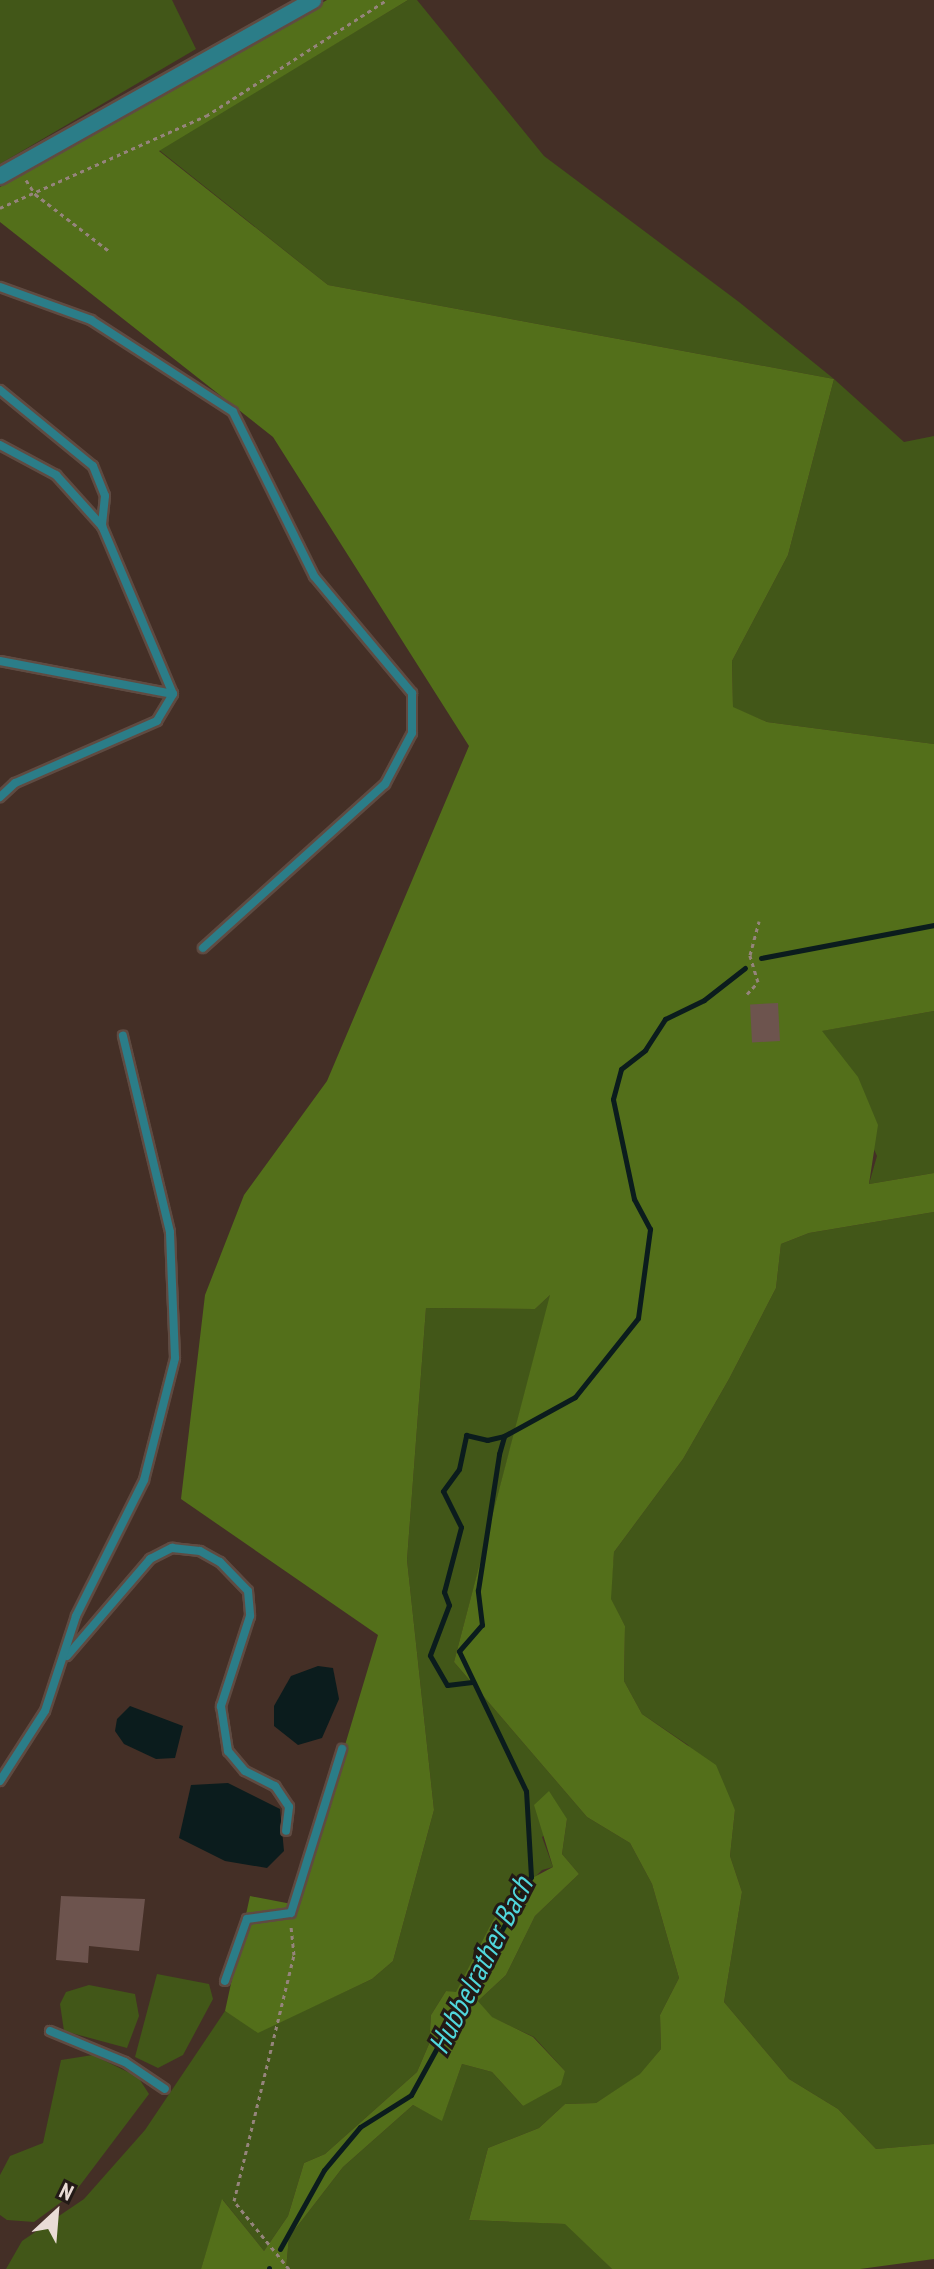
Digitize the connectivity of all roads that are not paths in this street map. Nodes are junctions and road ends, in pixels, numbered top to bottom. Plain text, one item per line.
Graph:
1 (313, 0) edge
2 (0, 176) edge
3 (0, 287) edge
4 (0, 390) edge
5 (0, 445) edge
6 (102, 526) junction
7 (0, 661) edge
8 (173, 694) junction
9 (0, 797) edge
10 (203, 948) dead end
11 (123, 1036) dead end
12 (64, 1659) junction
13 (342, 1749) dead end
14 (0, 1781) edge
15 (286, 1831) dead end
16 (225, 1981) dead end
17 (50, 2031) dead end
18 (165, 2089) dead end

1 - 2 street
3 - 10 lane
4 - 6 lane
5 - 6 lane
6 - 8 lane
7 - 8 lane
8 - 9 lane
11 - 12 lane
12 - 14 lane
12 - 15 lane
13 - 16 lane
17 - 18 lane

